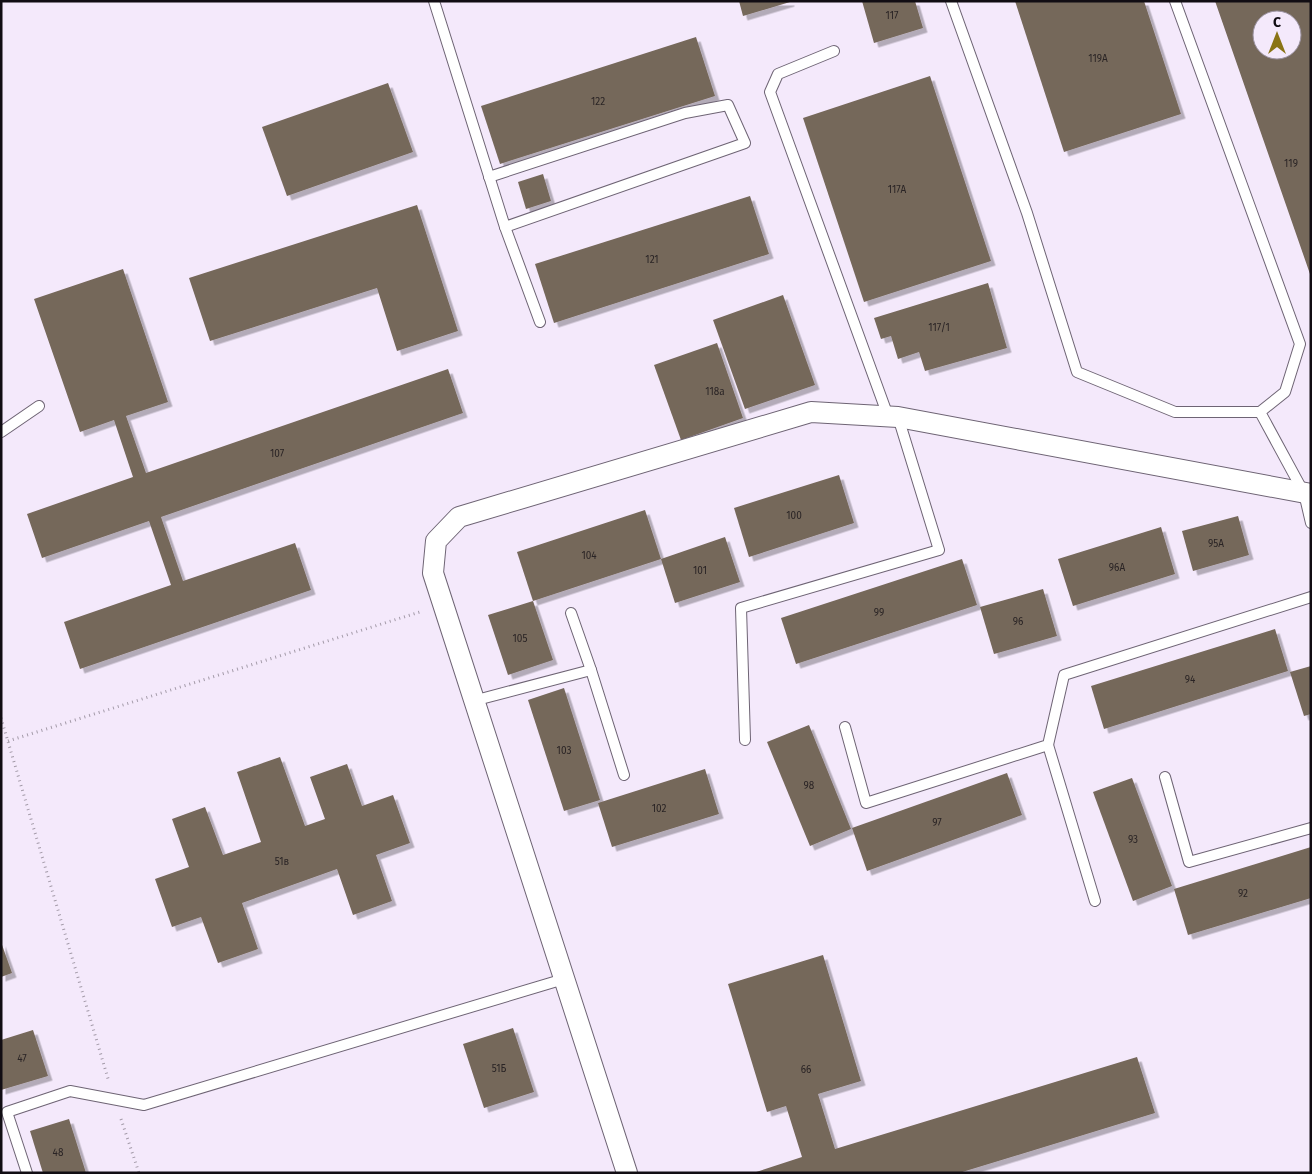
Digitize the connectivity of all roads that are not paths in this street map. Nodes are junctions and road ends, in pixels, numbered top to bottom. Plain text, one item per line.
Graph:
1 (434, 1) edge
2 (951, 1) edge
3 (1175, 1) edge
4 (834, 51) dead end
5 (489, 177) junction
6 (505, 227) junction
7 (540, 322) dead end
8 (40, 406) dead end
9 (1260, 412) junction
10 (893, 417) junction
11 (1, 432) edge
12 (1307, 493) edge
13 (1311, 523) edge
14 (1311, 597) edge
15 (571, 612) dead end
16 (591, 670) junction
17 (473, 701) junction
18 (845, 728) dead end
19 (745, 740) dead end
20 (1048, 745) junction
21 (624, 775) dead end
22 (1165, 777) dead end
23 (1311, 828) edge
24 (1095, 901) dead end
25 (564, 979) junction
26 (27, 1173) edge
27 (627, 1173) edge

1 - 5 lane
2 - 9 lane
3 - 9 lane
4 - 10 lane
5 - 6 lane
5 - 6 lane
6 - 7 lane
8 - 11 lane
9 - 12 lane
10 - 12 street
10 - 17 street
10 - 19 lane
12 - 13 lane
14 - 20 lane
15 - 16 lane
16 - 17 lane
16 - 21 lane
17 - 25 street
18 - 20 lane
20 - 24 lane
22 - 23 lane
25 - 26 lane
25 - 27 street

